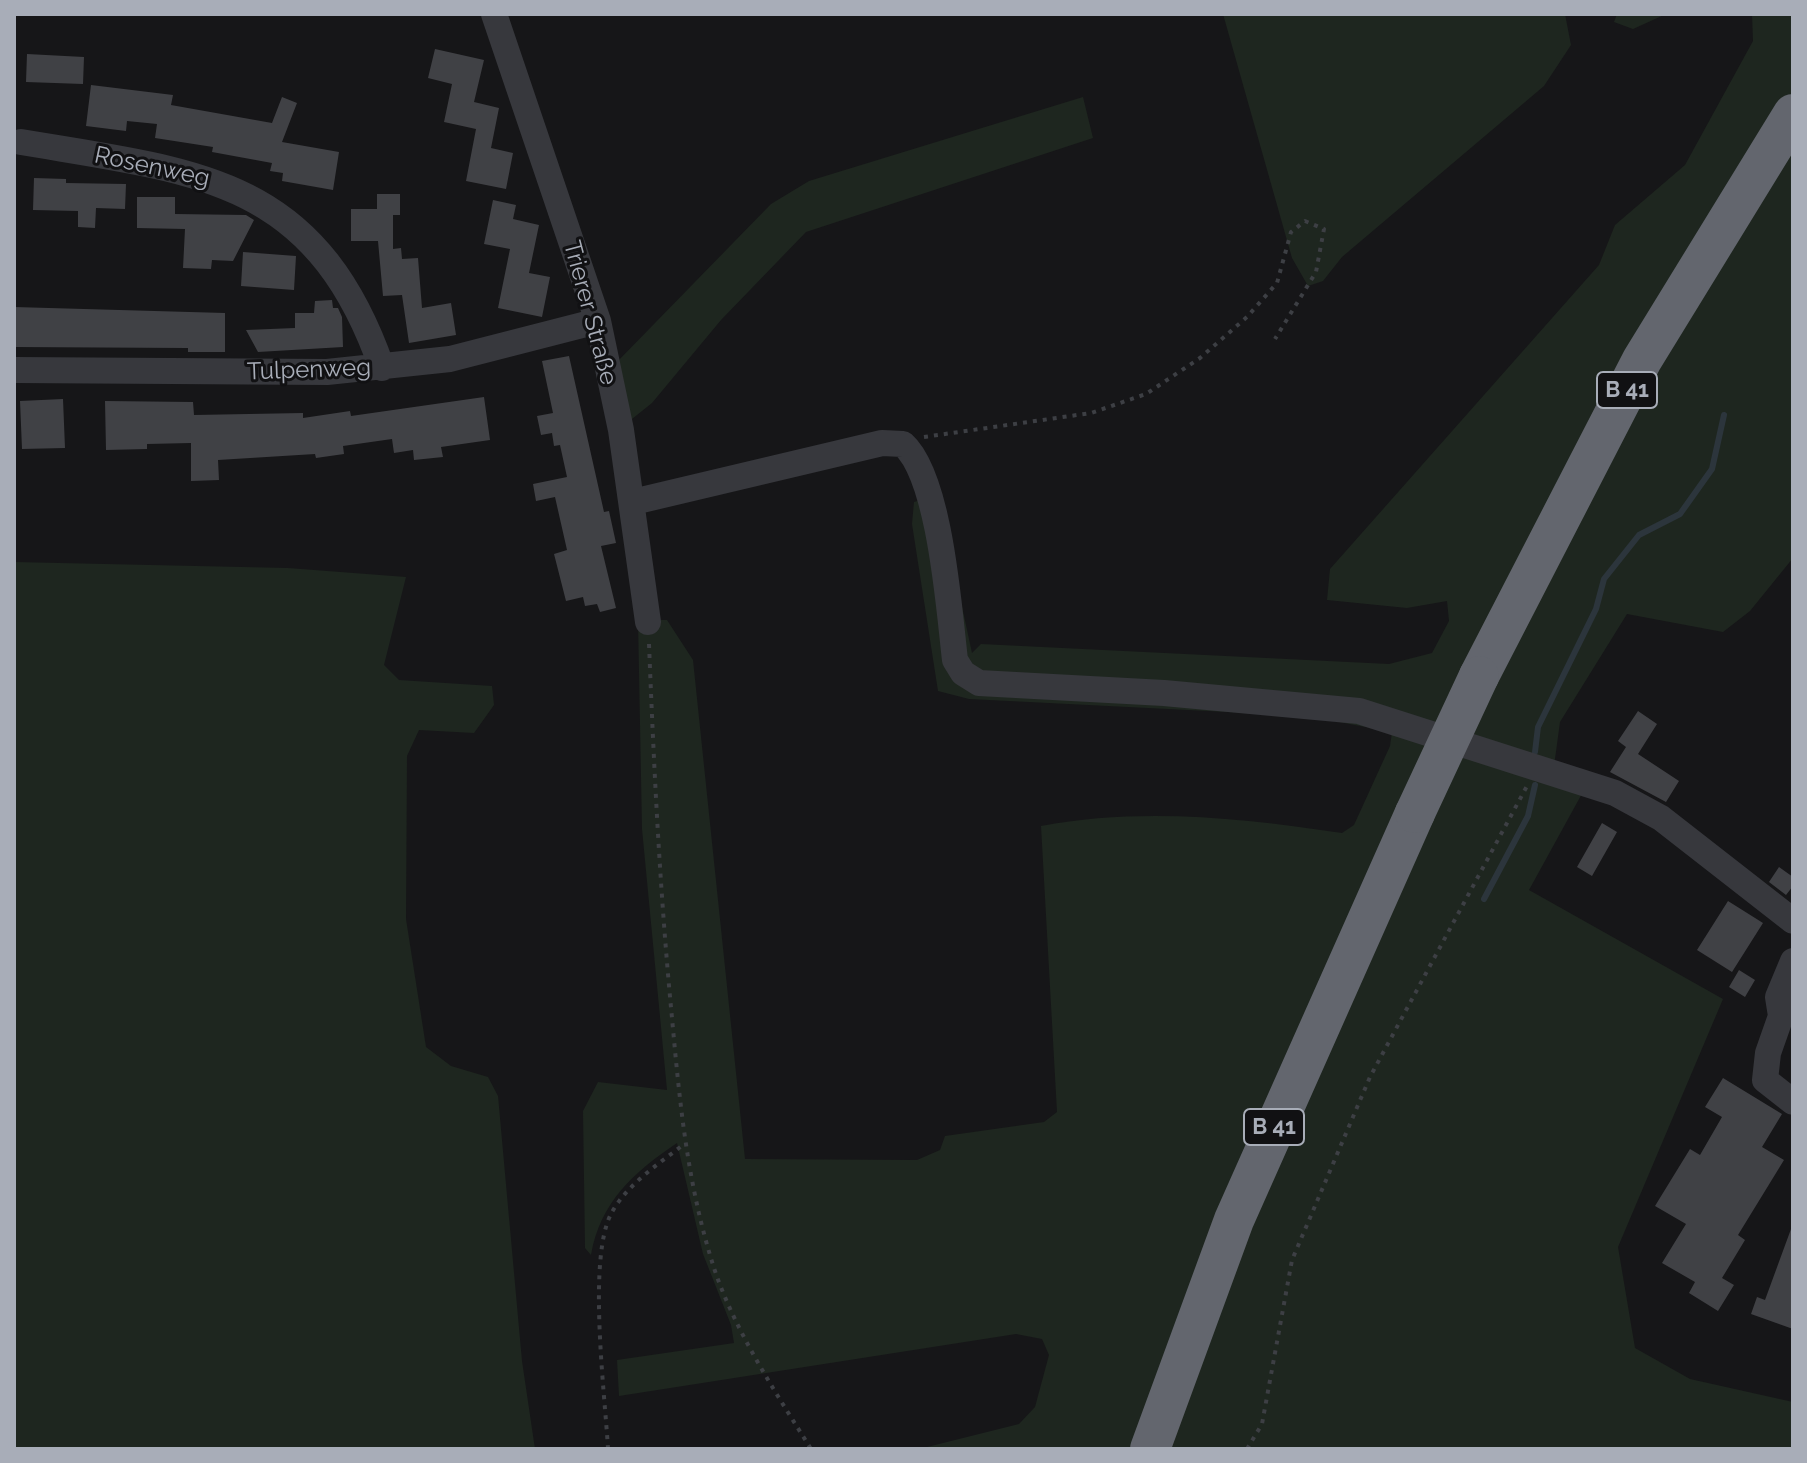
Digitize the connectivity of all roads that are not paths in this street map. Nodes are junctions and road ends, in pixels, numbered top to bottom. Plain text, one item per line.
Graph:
1 (494, 14) edge
2 (1793, 114) edge
3 (21, 142) dead end
4 (598, 321) junction
5 (382, 368) junction
6 (14, 370) edge
7 (633, 502) junction
8 (648, 622) road end
9 (1793, 921) edge
10 (1793, 961) edge
11 (1787, 1020) edge
12 (1793, 1102) edge
13 (1150, 1449) edge

1 - 4 street, Trierer Straße
2 - 13 highway, B 41, bridge
3 - 5 street, Rosenweg
4 - 5 street, Tulpenweg
4 - 7 street, Trierer Straße
5 - 6 street, Tulpenweg
7 - 8 street, Trierer Straße
7 - 9 street
10 - 11 street
11 - 12 street

